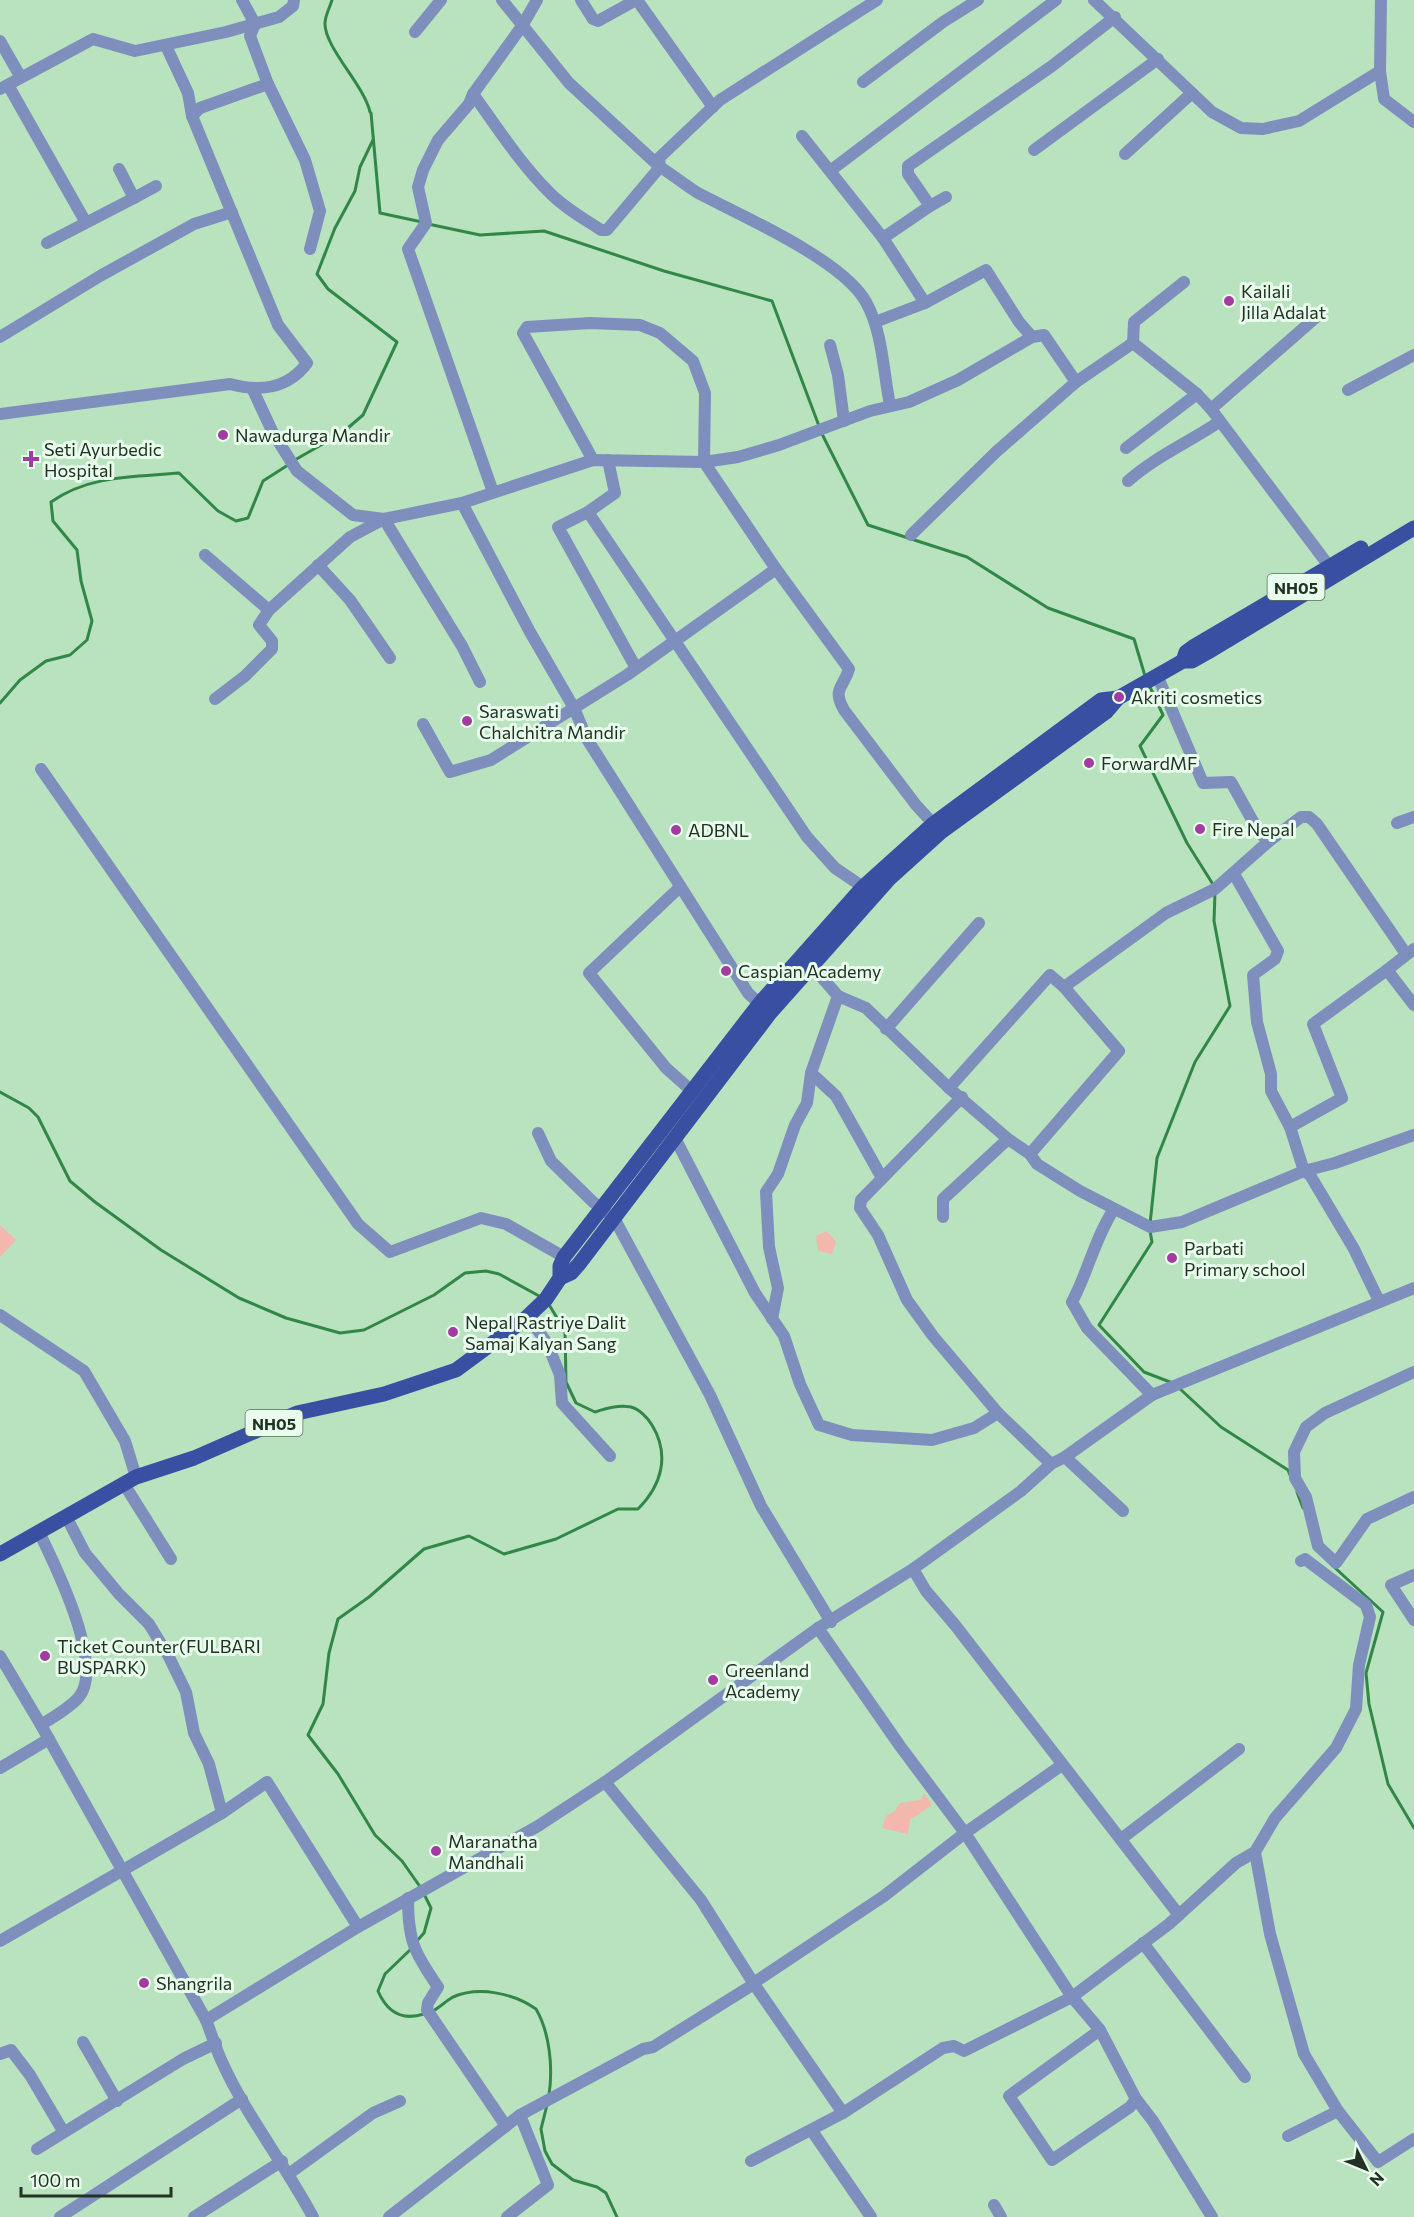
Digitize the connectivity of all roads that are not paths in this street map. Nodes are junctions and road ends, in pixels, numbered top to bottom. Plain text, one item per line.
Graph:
1 (242, 0) edge
2 (294, 0) edge
3 (441, 0) edge
4 (502, 0) edge
5 (537, 0) edge
6 (581, 0) edge
7 (637, 0) edge
8 (877, 0) edge
9 (978, 0) edge
10 (1056, 0) edge
11 (1094, 0) edge
12 (1381, 0) edge
13 (1115, 17) junction
14 (255, 24) junction
15 (522, 26) junction
16 (415, 32) dead end
17 (0, 41) edge
18 (166, 46) junction
19 (1158, 59) junction
20 (1380, 71) junction
21 (20, 76) junction
22 (863, 82) dead end
23 (268, 84) junction
24 (4, 87) edge
25 (1192, 93) junction
26 (473, 94) junction
27 (713, 107) junction
28 (192, 116) junction
29 (1414, 122) edge
30 (802, 136) dead end
31 (1034, 150) dead end
32 (1125, 154) dead end
33 (660, 166) junction
34 (118, 169) dead end
35 (830, 171) junction
36 (156, 186) dead end
37 (946, 197) dead end
38 (134, 198) junction
39 (930, 206) junction
40 (232, 212) junction
41 (85, 221) junction
42 (883, 238) junction
43 (47, 243) dead end
44 (310, 249) dead end
45 (1184, 282) dead end
46 (925, 303) junction
47 (1322, 312) dead end
48 (875, 322) junction
49 (0, 337) edge
50 (1032, 337) junction
51 (1133, 343) junction
52 (830, 345) dead end
53 (1414, 355) edge
54 (1076, 382) junction
55 (253, 390) junction
56 (1348, 390) dead end
57 (1197, 394) junction
58 (890, 405) junction
59 (1211, 409) junction
60 (0, 414) edge
61 (844, 421) junction
62 (1219, 422) junction
63 (1126, 448) dead end
64 (593, 460) junction
65 (608, 460) junction
66 (704, 462) junction
67 (1128, 481) dead end
68 (493, 492) junction
69 (462, 503) junction
70 (588, 512) junction
71 (384, 519) junction
72 (1413, 529) edge
73 (911, 535) dead end
74 (205, 555) dead end
75 (318, 565) junction
76 (1329, 566) junction
77 (776, 569) junction
78 (269, 610) junction
79 (675, 641) junction
80 (390, 657) dead end
81 (1183, 661) junction
82 (636, 668) junction
83 (1155, 677) junction
84 (480, 682) dead end
85 (215, 699) dead end
86 (574, 708) junction
87 (423, 723) dead end
88 (41, 769) dead end
89 (1414, 816) edge
90 (1397, 823) dead end
91 (937, 828) junction
92 (1268, 842) junction
93 (1234, 874) junction
94 (680, 886) junction
95 (863, 886) junction
96 (979, 923) dead end
97 (1410, 952) edge
98 (811, 965) junction
99 (1387, 970) junction
100 (1064, 987) junction
101 (838, 996) junction
102 (1414, 1005) edge
103 (765, 1008) junction
104 (886, 1029) junction
105 (811, 1073) junction
106 (949, 1088) junction
107 (693, 1092) junction
108 (962, 1097) junction
109 (1290, 1128) junction
110 (538, 1133) dead end
111 (1414, 1135) edge
112 (675, 1138) junction
113 (1008, 1139) junction
114 (1030, 1154) junction
115 (1304, 1171) junction
116 (882, 1178) junction
117 (1114, 1209) junction
118 (609, 1213) junction
119 (943, 1217) dead end
120 (564, 1257) junction
121 (560, 1278) junction
122 (1414, 1288) edge
123 (1378, 1301) junction
124 (0, 1315) edge
125 (528, 1317) junction
126 (772, 1319) junction
127 (1414, 1372) edge
128 (1152, 1395) junction
129 (998, 1413) junction
130 (610, 1456) dead end
131 (1065, 1457) junction
132 (1051, 1464) junction
133 (130, 1481) junction
134 (1414, 1497) edge
135 (1123, 1511) dead end
136 (67, 1518) junction
137 (39, 1532) junction
138 (0, 1554) edge
139 (171, 1559) dead end
140 (1301, 1561) dead end
141 (913, 1569) junction
142 (1414, 1575) edge
143 (1414, 1620) edge
144 (831, 1622) junction
145 (818, 1628) junction
146 (0, 1656) edge
147 (41, 1725) junction
148 (49, 1739) junction
149 (1239, 1749) dead end
150 (1062, 1765) junction
151 (0, 1768) edge
152 (605, 1782) junction
153 (222, 1813) junction
154 (965, 1833) junction
155 (1121, 1839) junction
156 (1256, 1852) junction
157 (122, 1870) junction
158 (408, 1898) junction
159 (1179, 1915) junction
160 (358, 1927) junction
161 (0, 1941) edge
162 (1143, 1943) junction
163 (754, 1983) junction
164 (1072, 1997) junction
165 (206, 2020) junction
166 (1100, 2030) junction
167 (83, 2042) dead end
168 (216, 2043) junction
169 (0, 2054) edge
170 (1245, 2077) dead end
171 (242, 2099) junction
172 (1136, 2099) junction
173 (117, 2101) junction
174 (400, 2101) dead end
175 (1338, 2111) junction
176 (843, 2113) junction
177 (520, 2115) junction
178 (506, 2126) junction
179 (812, 2131) junction
180 (63, 2132) junction
181 (1288, 2136) dead end
182 (1414, 2139) edge
183 (37, 2149) dead end
184 (282, 2161) junction
185 (751, 2161) dead end
186 (290, 2173) junction
187 (994, 2205) dead end
188 (60, 2217) edge
189 (194, 2217) edge
190 (313, 2217) edge
191 (389, 2217) edge
192 (507, 2217) edge
193 (871, 2217) edge
194 (1001, 2217) edge
195 (1212, 2217) edge

1 - 14 street
2 - 14 street
3 - 16 street
4 - 15 street
5 - 15 street
6 - 7 street
7 - 27 street
8 - 27 street
9 - 22 street
10 - 35 street
11 - 13 street
12 - 20 street
13 - 19 street
13 - 39 street
14 - 18 street
14 - 23 street
15 - 26 street
15 - 33 street
17 - 21 street
18 - 21 street
18 - 28 street
19 - 25 street
19 - 31 street
20 - 25 street
20 - 29 street
21 - 24 street
23 - 28 street
23 - 44 street
24 - 41 street
25 - 32 street
26 - 33 street
26 - 68 street
27 - 33 street
28 - 40 street
30 - 35 street
33 - 48 street
34 - 38 street
35 - 42 street
36 - 38 street
37 - 39 street
38 - 41 street
39 - 42 street
40 - 49 street
40 - 55 street
41 - 43 street
42 - 46 street
45 - 51 street
46 - 48 street
46 - 50 street
47 - 59 street
48 - 58 street
50 - 54 street
50 - 58 street
51 - 54 street
51 - 57 street
52 - 61 street
53 - 56 street
54 - 73 street
55 - 60 street
55 - 71 street
57 - 59 street
57 - 63 street
58 - 61 street
59 - 62 street
61 - 66 street
62 - 67 street
62 - 76 street
64 - 65 street
64 - 66 street
64 - 68 street
65 - 66 street
65 - 70 street
66 - 77 street
68 - 69 street
69 - 71 street
69 - 86 street
70 - 79 street
70 - 82 street
71 - 75 street
71 - 84 street
72 - 76 main road, NH05
72 - 81 main road, NH05
74 - 78 street
75 - 78 street
75 - 80 street
76 - 81 main road, NH05
77 - 79 street
77 - 91 street
78 - 85 street
79 - 82 street
79 - 95 street
81 - 83 main road, NH05
82 - 86 street
83 - 91 main road, NH05
83 - 92 street
86 - 87 street
86 - 94 street
88 - 120 street
89 - 90 street
91 - 95 main road, NH05
91 - 98 main road, NH05
92 - 93 street
92 - 97 street
93 - 100 street
93 - 109 street
94 - 103 street
94 - 107 street
95 - 103 main road, NH05
96 - 104 street
97 - 99 street
98 - 101 street
98 - 103 main road, NH05
99 - 102 street
99 - 109 street
100 - 106 street
100 - 114 street
101 - 104 street
101 - 105 street
103 - 107 main road, NH05
103 - 112 main road, NH05
104 - 106 street
105 - 116 street
105 - 126 street
106 - 108 street
107 - 118 main road, NH05
108 - 113 street
108 - 116 street
109 - 115 street
110 - 118 street
111 - 115 street
112 - 118 main road, NH05
112 - 126 street
113 - 114 street
113 - 119 street
114 - 117 street
115 - 117 street
115 - 123 street
116 - 129 street
117 - 128 street
118 - 120 main road, NH05
118 - 121 main road, NH05
118 - 144 street
120 - 121 main road, NH05
121 - 125 main road, NH05
122 - 123 street
123 - 128 street
124 - 133 street
125 - 130 street
125 - 133 main road, NH05
126 - 129 street
127 - 134 street
128 - 131 street
129 - 132 street
131 - 132 street
131 - 135 street
132 - 141 street
133 - 136 main road, NH05
133 - 139 street
136 - 137 main road, NH05
136 - 153 street
137 - 138 main road, NH05
137 - 147 street
140 - 156 street
141 - 144 street
141 - 150 street
142 - 143 street
144 - 145 street
145 - 152 street
145 - 154 street
146 - 147 street
147 - 148 street
148 - 151 street
148 - 157 street
149 - 155 street
150 - 154 street
150 - 155 street
152 - 158 street
152 - 163 street
153 - 157 street
153 - 160 street
154 - 163 street
154 - 164 street
155 - 159 street
156 - 159 street
156 - 175 street
157 - 161 street
157 - 165 street
158 - 160 street
158 - 178 street
159 - 162 street
160 - 165 street
162 - 164 street
162 - 170 street
163 - 176 street
163 - 177 street
164 - 166 street
164 - 176 street
165 - 168 street
166 - 172 street
166 - 172 street
167 - 173 street
168 - 171 street
168 - 173 street
169 - 180 street
171 - 184 street
171 - 188 street
172 - 195 street
173 - 180 street
174 - 186 street
175 - 181 street
175 - 182 street
176 - 179 street
177 - 178 street
177 - 192 street
178 - 191 street
179 - 185 street
179 - 193 street
180 - 183 street
184 - 186 street
184 - 189 street
186 - 190 street
187 - 194 street

